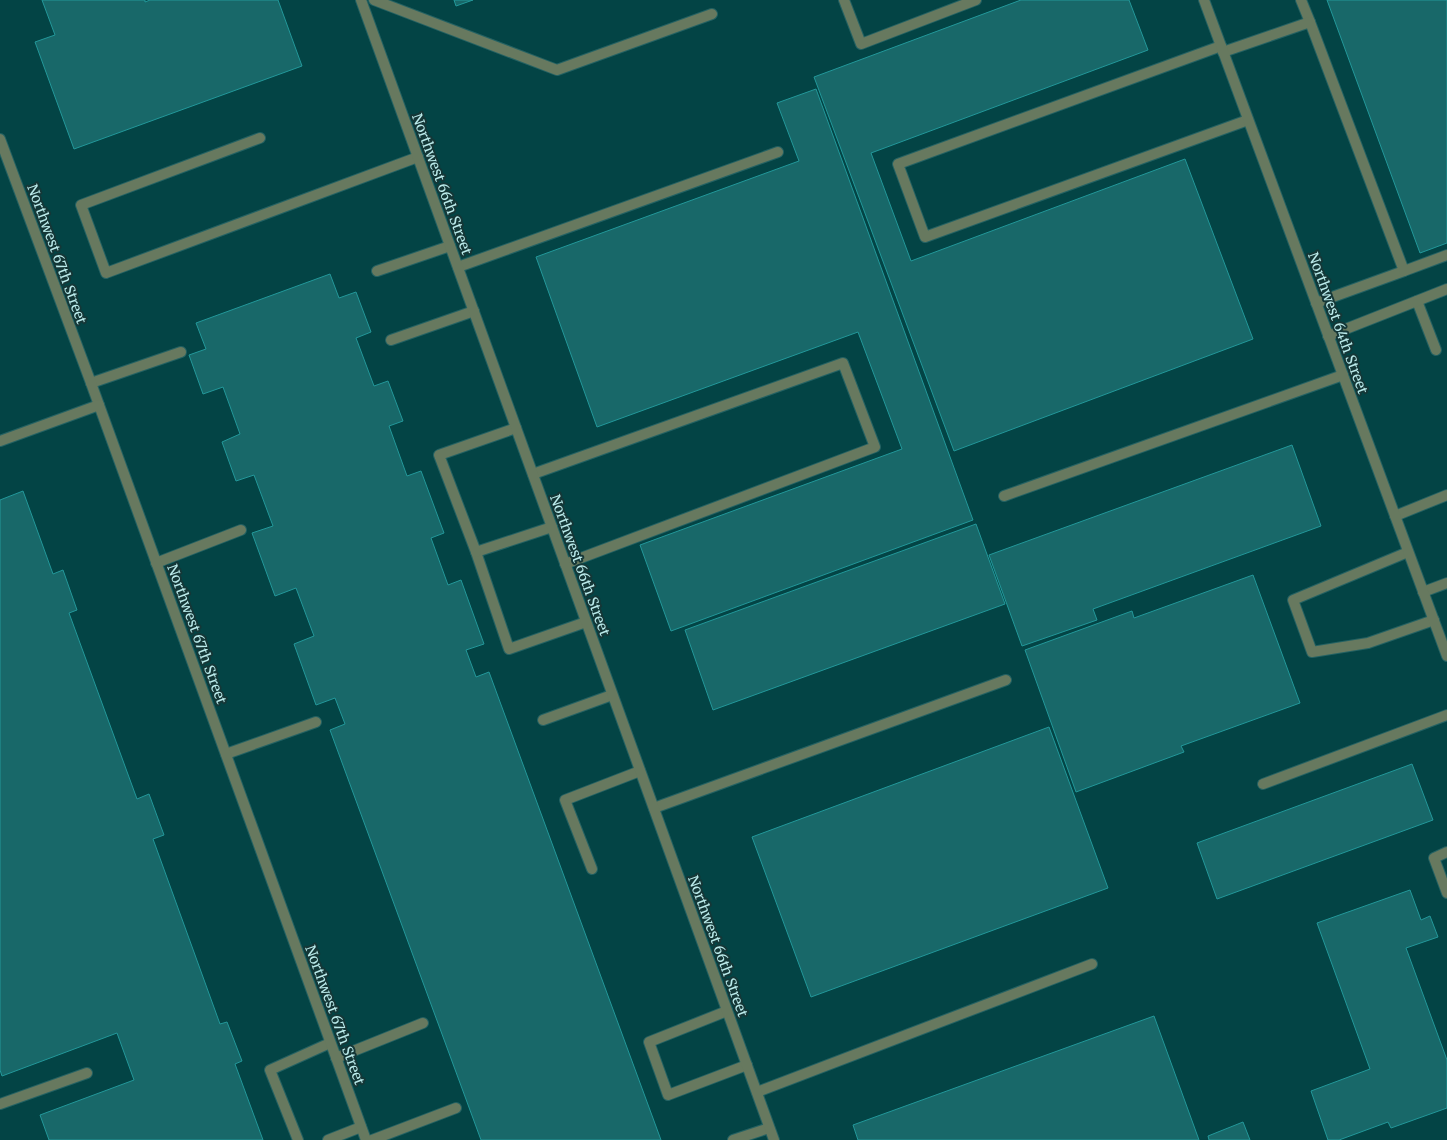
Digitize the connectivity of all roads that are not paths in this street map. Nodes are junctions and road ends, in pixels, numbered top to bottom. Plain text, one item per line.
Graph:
1 (361, 0) edge
2 (374, 0) edge
3 (844, 0) edge
4 (976, 0) edge
5 (1204, 0) edge
6 (1301, 0) edge
7 (712, 14) dead end
8 (1310, 22) junction
9 (1222, 49) junction
10 (1248, 120) junction
11 (260, 138) dead end
12 (0, 139) edge
13 (778, 152) dead end
14 (418, 157) junction
15 (450, 246) junction
16 (1447, 255) edge
17 (458, 266) junction
18 (1404, 270) junction
19 (377, 271) dead end
20 (1447, 290) edge
21 (1417, 301) junction
22 (1316, 303) junction
23 (474, 311) junction
24 (1328, 336) junction
25 (391, 340) dead end
26 (1436, 350) dead end
27 (181, 352) dead end
28 (1343, 375) junction
29 (91, 383) junction
30 (99, 405) junction
31 (516, 428) junction
32 (0, 441) edge
33 (532, 474) junction
34 (1447, 495) edge
35 (1004, 496) dead end
36 (1395, 516) junction
37 (552, 527) junction
38 (241, 530) dead end
39 (476, 552) junction
40 (1408, 552) junction
41 (156, 563) junction
42 (565, 564) junction
43 (1447, 583) edge
44 (1423, 592) junction
45 (1434, 620) junction
46 (586, 622) junction
47 (1447, 656) edge
48 (1006, 680) dead end
49 (612, 695) junction
50 (1447, 715) edge
51 (543, 720) dead end
52 (316, 722) dead end
53 (226, 754) junction
54 (640, 771) junction
55 (1264, 784) dead end
56 (654, 808) junction
57 (1447, 852) edge
58 (592, 870) dead end
59 (1447, 893) edge
60 (1092, 964) dead end
61 (727, 1011) junction
62 (423, 1023) dead end
63 (330, 1043) junction
64 (336, 1058) junction
65 (747, 1065) junction
66 (87, 1073) dead end
67 (757, 1092) junction
68 (0, 1104) edge
69 (456, 1108) dead end
70 (361, 1128) junction
71 (769, 1128) junction
72 (298, 1140) edge
73 (328, 1140) edge
74 (366, 1140) edge
75 (372, 1140) edge
76 (733, 1140) edge
77 (774, 1140) edge

1 - 14 street, Northwest 66th Street
2 - 7 street
3 - 4 street
5 - 9 street, Northwest 64th Street
6 - 8 street
8 - 9 street
8 - 18 street
9 - 10 street, Northwest 64th Street
9 - 10 street
10 - 22 street, Northwest 64th Street
11 - 14 street
12 - 29 street, Northwest 67th Street
13 - 17 street
14 - 15 street, Northwest 66th Street
15 - 17 street, Northwest 66th Street
15 - 19 street
16 - 18 street
17 - 23 street, Northwest 66th Street
18 - 22 street
20 - 21 street
21 - 24 street
21 - 26 street
22 - 24 street, Northwest 64th Street
23 - 25 street
23 - 31 street, Northwest 66th Street
24 - 28 street, Northwest 64th Street
27 - 29 street
28 - 35 street
28 - 36 street, Northwest 64th Street
29 - 30 street, Northwest 67th Street
30 - 32 street
30 - 41 street, Northwest 67th Street
31 - 33 street, Northwest 66th Street
31 - 39 street
33 - 37 street, Northwest 66th Street
33 - 42 street
34 - 36 street
36 - 40 street, Northwest 64th Street
37 - 39 street
37 - 42 street, Northwest 66th Street
38 - 41 street
39 - 46 street
40 - 44 street, Northwest 64th Street
40 - 45 street
41 - 53 street, Northwest 67th Street
42 - 46 street, Northwest 66th Street
43 - 44 street
44 - 45 street, Northwest 64th Street
45 - 47 street, Northwest 64th Street
46 - 49 street, Northwest 66th Street
48 - 56 street
49 - 51 street
49 - 54 street, Northwest 66th Street
50 - 55 street
52 - 53 street
53 - 63 street, Northwest 67th Street
54 - 56 street, Northwest 66th Street
54 - 58 street
56 - 61 street, Northwest 66th Street
57 - 59 street
60 - 67 street
61 - 65 street, Northwest 66th Street
61 - 65 street
62 - 64 street
63 - 64 street, Northwest 67th Street
63 - 72 street
64 - 70 street, Northwest 67th Street
65 - 67 street, Northwest 66th Street
66 - 68 street
67 - 71 street, Northwest 66th Street
69 - 75 street
70 - 73 street
70 - 74 street, Northwest 67th Street
71 - 76 street
71 - 77 street, Northwest 66th Street

